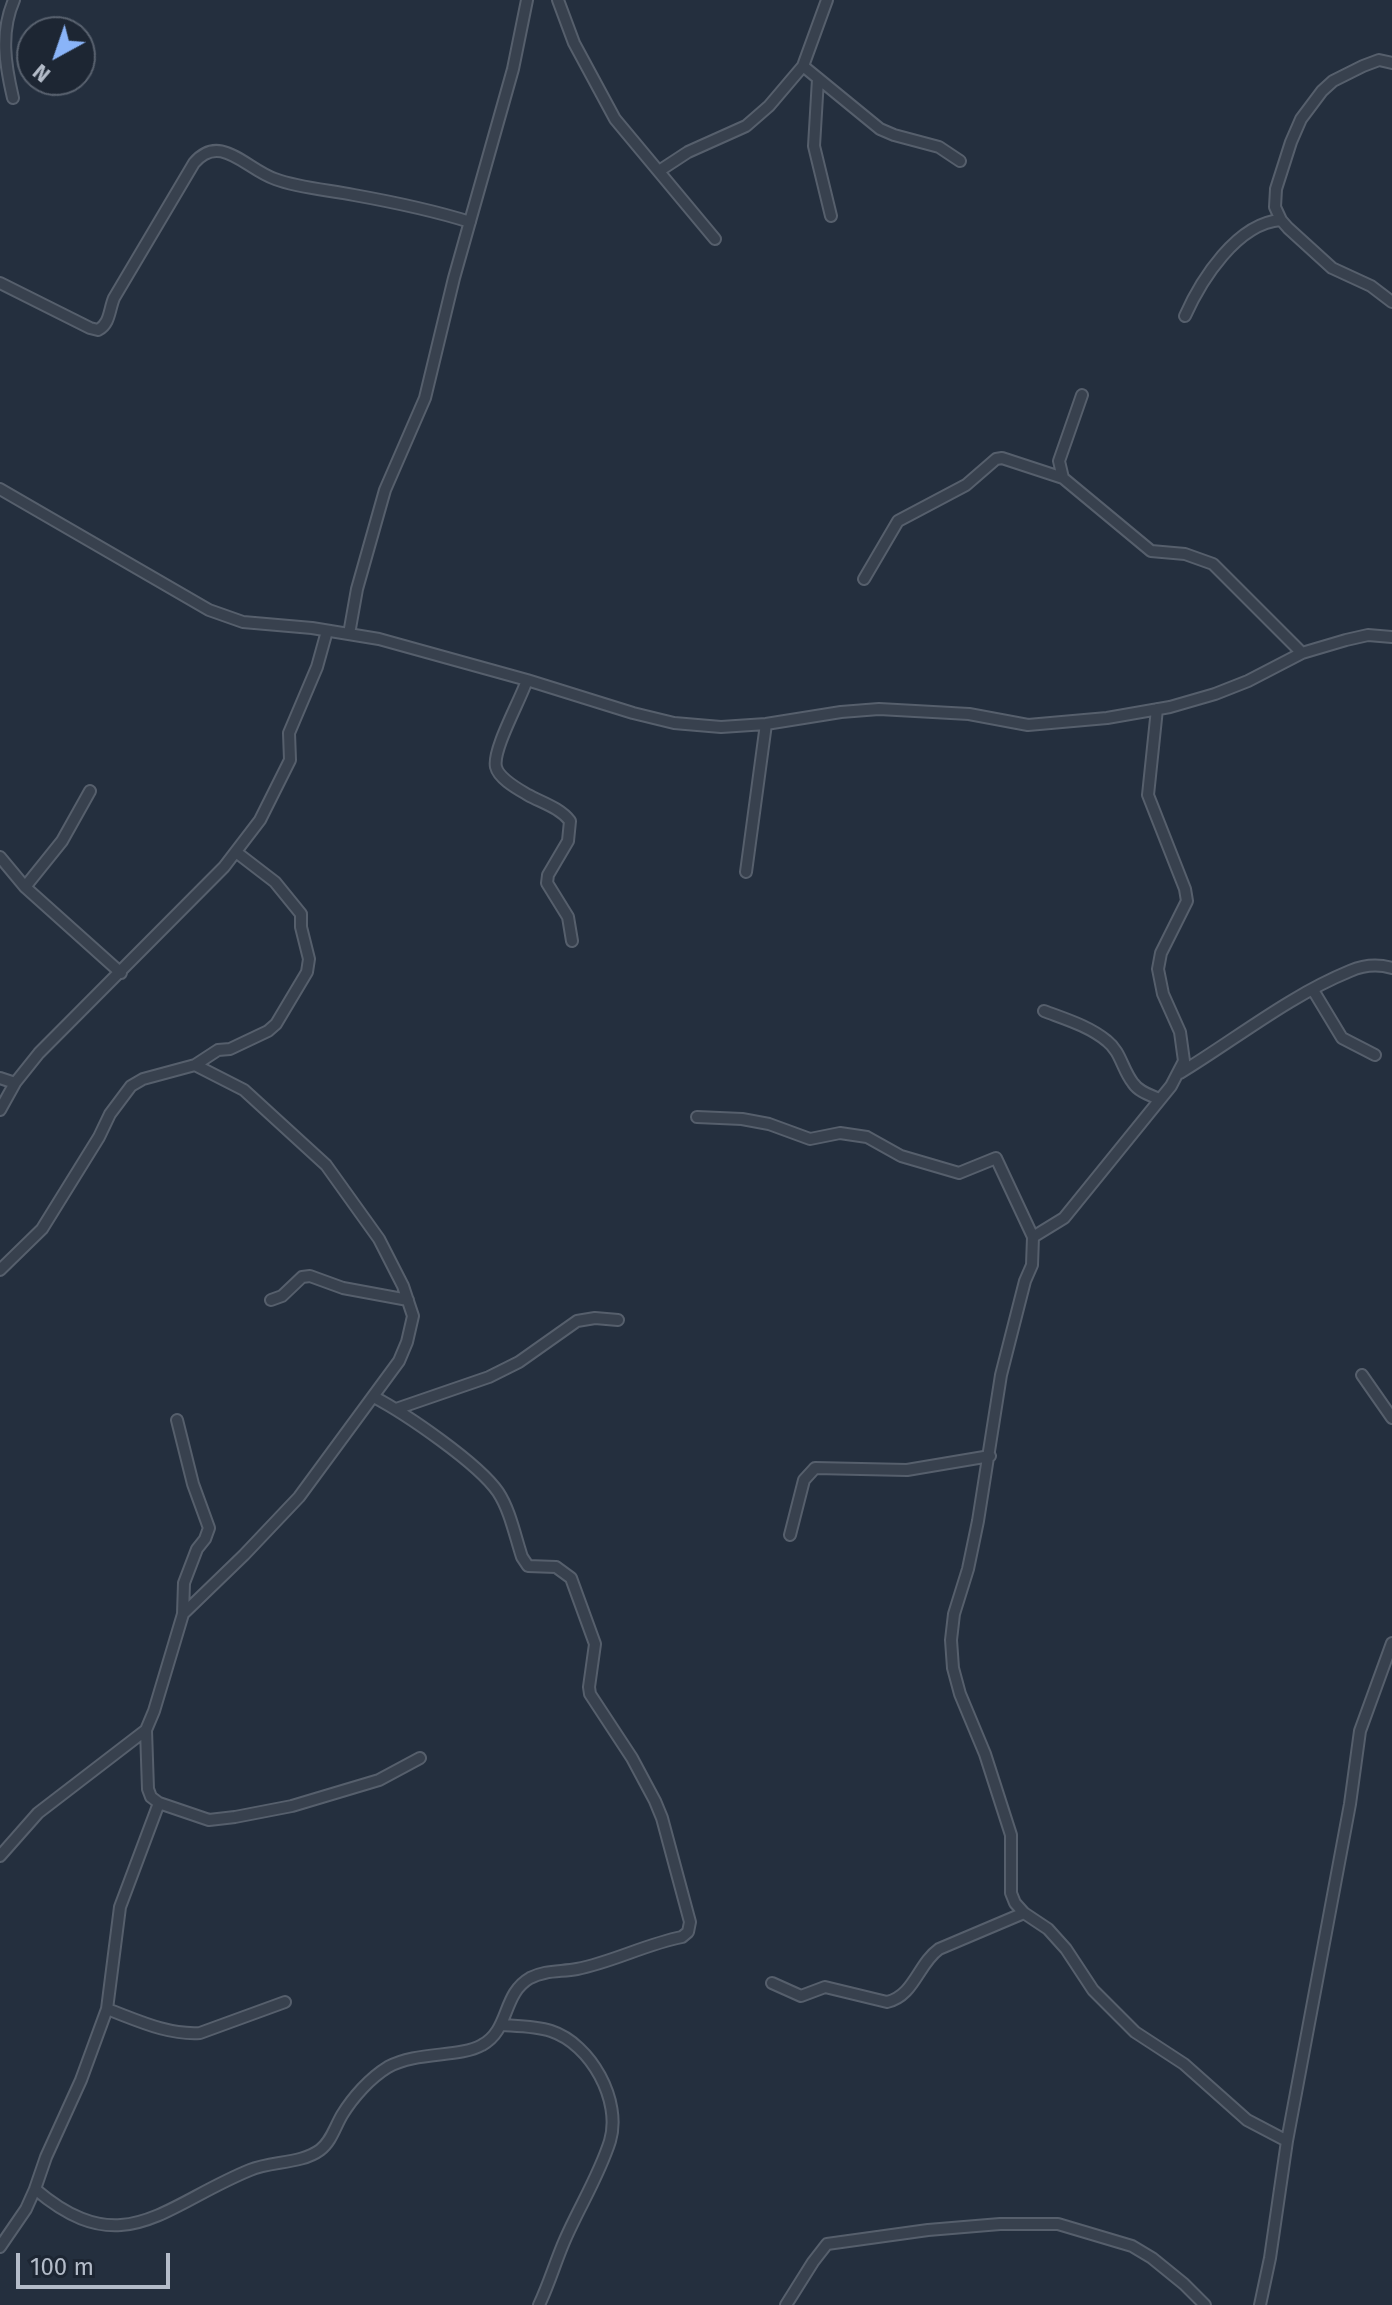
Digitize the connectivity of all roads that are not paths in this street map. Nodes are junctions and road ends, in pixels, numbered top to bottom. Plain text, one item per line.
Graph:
1 (14, 0) edge
2 (527, 0) edge
3 (558, 0) edge
4 (827, 0) edge
5 (1392, 63) edge
6 (803, 66) junction
7 (818, 79) junction
8 (13, 98) dead end
9 (960, 161) dead end
10 (659, 171) junction
11 (831, 216) dead end
12 (1281, 220) junction
13 (470, 222) junction
14 (715, 239) dead end
15 (0, 283) edge
16 (1392, 302) edge
17 (1185, 316) dead end
18 (1082, 395) dead end
19 (1063, 478) junction
20 (0, 489) edge
21 (864, 579) dead end
22 (327, 631) junction
23 (349, 634) junction
24 (1392, 637) edge
25 (1302, 653) junction
26 (527, 680) junction
27 (1157, 709) junction
28 (766, 724) junction
29 (90, 791) dead end
30 (236, 852) junction
31 (0, 857) edge
32 (746, 872) dead end
33 (25, 887) junction
34 (572, 941) dead end
35 (1392, 968) edge
36 (121, 973) junction
37 (1313, 990) junction
38 (1044, 1011) dead end
39 (1375, 1055) dead end
40 (195, 1065) junction
41 (1179, 1073) junction
42 (0, 1078) edge
43 (15, 1083) junction
44 (1159, 1099) junction
45 (0, 1110) edge
46 (697, 1117) dead end
47 (1033, 1237) junction
48 (0, 1270) edge
49 (271, 1300) dead end
50 (408, 1300) junction
51 (618, 1320) dead end
52 (1362, 1375) dead end
53 (374, 1397) junction
54 (396, 1409) junction
55 (1392, 1418) edge
56 (177, 1420) dead end
57 (990, 1456) junction
58 (790, 1535) dead end
59 (183, 1614) junction
60 (1392, 1643) edge
61 (146, 1730) junction
62 (420, 1758) dead end
63 (159, 1803) junction
64 (0, 1856) edge
65 (1024, 1913) junction
66 (772, 1983) dead end
67 (285, 2002) dead end
68 (107, 2009) junction
69 (502, 2025) junction
70 (1287, 2141) junction
71 (35, 2189) junction
72 (0, 2247) edge
73 (539, 2305) edge
74 (786, 2305) edge
75 (1205, 2305) edge
76 (1260, 2305) edge

1 - 8 street
2 - 13 street
3 - 10 street
4 - 6 street
5 - 12 street
6 - 7 street
6 - 10 street
7 - 9 street
7 - 11 street
10 - 14 street
12 - 16 street
12 - 17 street
13 - 15 street
13 - 23 street
18 - 19 street
19 - 21 street
19 - 25 street
20 - 22 street
22 - 23 street
22 - 30 street
23 - 26 street
24 - 25 street
25 - 27 street
26 - 28 street
26 - 34 street
27 - 28 street
27 - 41 street
28 - 32 street
29 - 33 street
30 - 36 street
30 - 40 street
31 - 33 street
33 - 36 street
35 - 37 street
36 - 43 street
37 - 39 street
37 - 41 street
38 - 44 street
40 - 48 street
40 - 50 street
41 - 44 street
42 - 43 street
43 - 45 street
44 - 47 street
46 - 47 street
47 - 57 street
49 - 50 street
50 - 53 street
51 - 54 street
52 - 55 street
53 - 54 street
53 - 59 street
54 - 69 street
56 - 59 street
57 - 58 street
57 - 65 street
59 - 61 street
60 - 70 street
61 - 63 street
61 - 64 street
62 - 63 street
63 - 68 street
65 - 66 street
65 - 70 street
67 - 68 street
68 - 71 street
69 - 71 street
69 - 73 street
70 - 76 street
71 - 72 street
74 - 75 street

